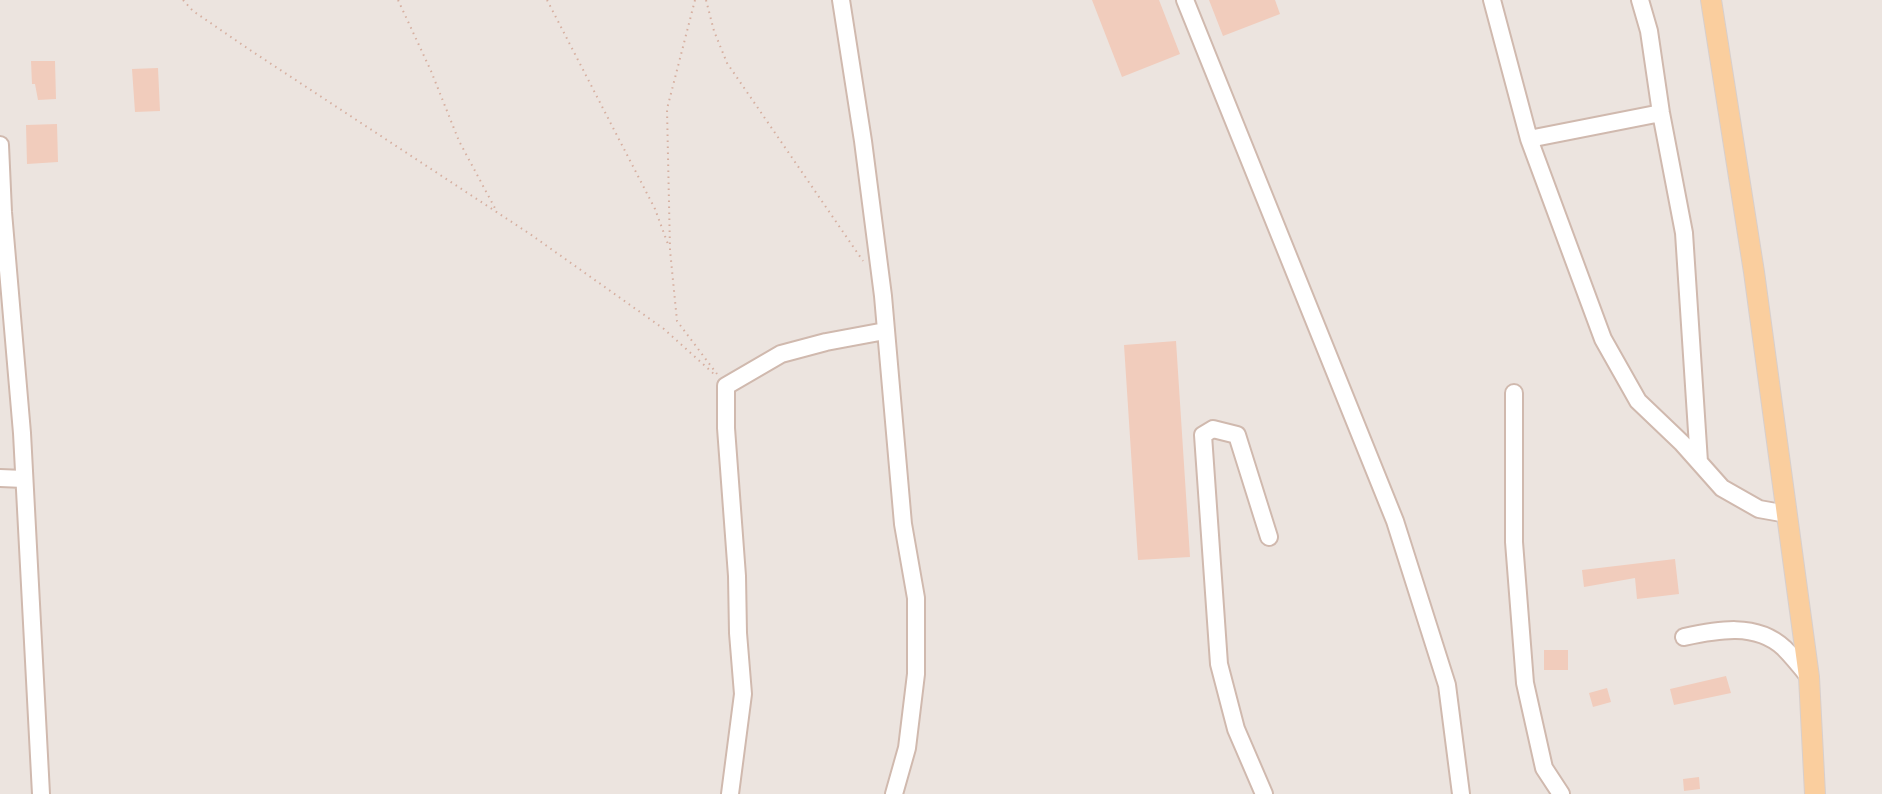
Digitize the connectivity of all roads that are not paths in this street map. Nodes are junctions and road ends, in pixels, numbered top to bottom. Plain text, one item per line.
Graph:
1 (841, 0) edge
2 (1185, 0) edge
3 (1492, 0) edge
4 (1640, 0) edge
5 (1711, 0) edge
6 (1661, 113) junction
7 (1529, 139) junction
8 (0, 145) edge
9 (885, 331) junction
10 (1514, 393) dead end
11 (1699, 462) junction
12 (0, 478) edge
13 (24, 479) junction
14 (1787, 514) junction
15 (1269, 537) dead end
16 (1684, 637) dead end
17 (1809, 677) junction
18 (41, 794) edge
19 (730, 794) edge
20 (894, 794) edge
21 (1264, 794) edge
22 (1461, 794) edge
23 (1562, 794) edge
24 (1815, 794) edge

1 - 9 lane
2 - 22 lane
3 - 7 lane
4 - 6 lane
5 - 14 main road
6 - 7 lane
6 - 11 lane
7 - 11 lane
8 - 13 lane
9 - 19 lane
9 - 20 lane
10 - 23 lane
11 - 14 lane
12 - 13 lane
13 - 18 lane
14 - 17 main road
15 - 21 lane
16 - 17 lane
17 - 24 main road

